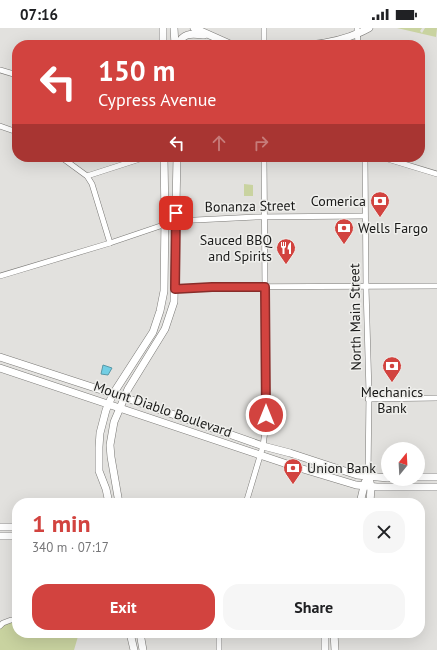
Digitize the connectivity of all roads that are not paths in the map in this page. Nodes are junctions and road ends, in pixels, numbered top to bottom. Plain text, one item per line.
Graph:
1 (163, 28) edge
2 (174, 28) edge
3 (194, 28) edge
4 (264, 28) edge
5 (369, 28) edge
6 (357, 31) edge
7 (210, 36) junction
8 (163, 40) edge
9 (175, 40) edge
10 (180, 40) edge
11 (220, 40) edge
12 (264, 40) edge
13 (335, 40) edge
14 (0, 70) edge
15 (12, 74) edge
16 (0, 126) edge
17 (12, 130) edge
18 (68, 162) edge
19 (130, 162) edge
20 (164, 162) edge
21 (176, 162) edge
22 (264, 162) edge
23 (365, 162) edge
24 (397, 162) edge
25 (437, 174) edge
26 (87, 176) junction
27 (365, 216) junction
28 (265, 217) junction
29 (175, 221) junction
30 (165, 224) junction
31 (110, 243) junction
32 (0, 276) edge
33 (437, 286) edge
34 (265, 287) junction
35 (366, 287) junction
36 (175, 289) junction
37 (0, 357) edge
38 (0, 368) edge
39 (113, 394) junction
40 (124, 398) junction
41 (437, 398) edge
42 (368, 400) junction
43 (108, 404) junction
44 (119, 408) junction
45 (263, 446) junction
46 (260, 455) junction
47 (368, 477) junction
48 (437, 477) edge
49 (381, 478) edge
50 (425, 478) edge
51 (102, 480) junction
52 (363, 486) junction
53 (371, 487) junction
54 (437, 487) edge
55 (104, 498) edge
56 (108, 498) edge
57 (118, 498) edge
58 (247, 498) edge
59 (361, 498) edge
60 (370, 498) edge
61 (0, 527) edge
62 (12, 527) edge
63 (0, 536) edge
64 (12, 536) edge
65 (11, 620) dead end
66 (0, 626) edge
67 (131, 638) edge
68 (141, 638) edge
69 (219, 638) edge
70 (325, 638) edge
71 (334, 638) edge
72 (134, 650) edge
73 (143, 650) edge
74 (220, 650) edge
75 (325, 650) edge
76 (335, 650) edge

1 - 8 main road
2 - 9 main road
3 - 7 main road
4 - 12 street
5 - 6 main road
6 - 13 main road
7 - 10 main road
7 - 11 main road
14 - 15 street
16 - 17 street
18 - 26 street
19 - 26 street
20 - 30 main road
21 - 29 main road
22 - 28 street
23 - 27 street, North Main Street
24 - 25 street
26 - 31 street
27 - 28 street, Bonanza Street
27 - 35 street, North Main Street
28 - 29 street, Bonanza Street
28 - 34 street
29 - 30 street, Bonanza Street
29 - 36 main road
30 - 31 street, Bonanza Street
30 - 39 main road
31 - 32 street, Bonanza Street
33 - 35 street
34 - 35 street
34 - 36 street
34 - 45 street
35 - 42 street, North Main Street
36 - 40 main road
37 - 39 main road, Mount Diablo Boulevard
38 - 43 main road, Mount Diablo Boulevard
39 - 40 main road, Mount Diablo Boulevard
39 - 43 main road
40 - 44 main road
40 - 45 main road, Mount Diablo Boulevard
41 - 42 street
42 - 47 street, North Main Street
43 - 44 main road, Mount Diablo Boulevard
43 - 51 main road
44 - 46 main road, Mount Diablo Boulevard
44 - 57 main road
45 - 46 street
45 - 47 main road, Mount Diablo Boulevard
46 - 52 main road, Mount Diablo Boulevard
46 - 58 street
47 - 49 main road, Mount Diablo Boulevard
47 - 52 main road
47 - 53 main road
48 - 50 main road
51 - 55 main road
51 - 56 main road
52 - 53 main road, Mount Diablo Boulevard
52 - 59 main road
53 - 54 main road, Mount Diablo Boulevard
53 - 60 main road
61 - 62 main road
63 - 64 main road
65 - 66 street
67 - 72 main road
68 - 73 main road
69 - 74 street
70 - 75 main road
71 - 76 main road

